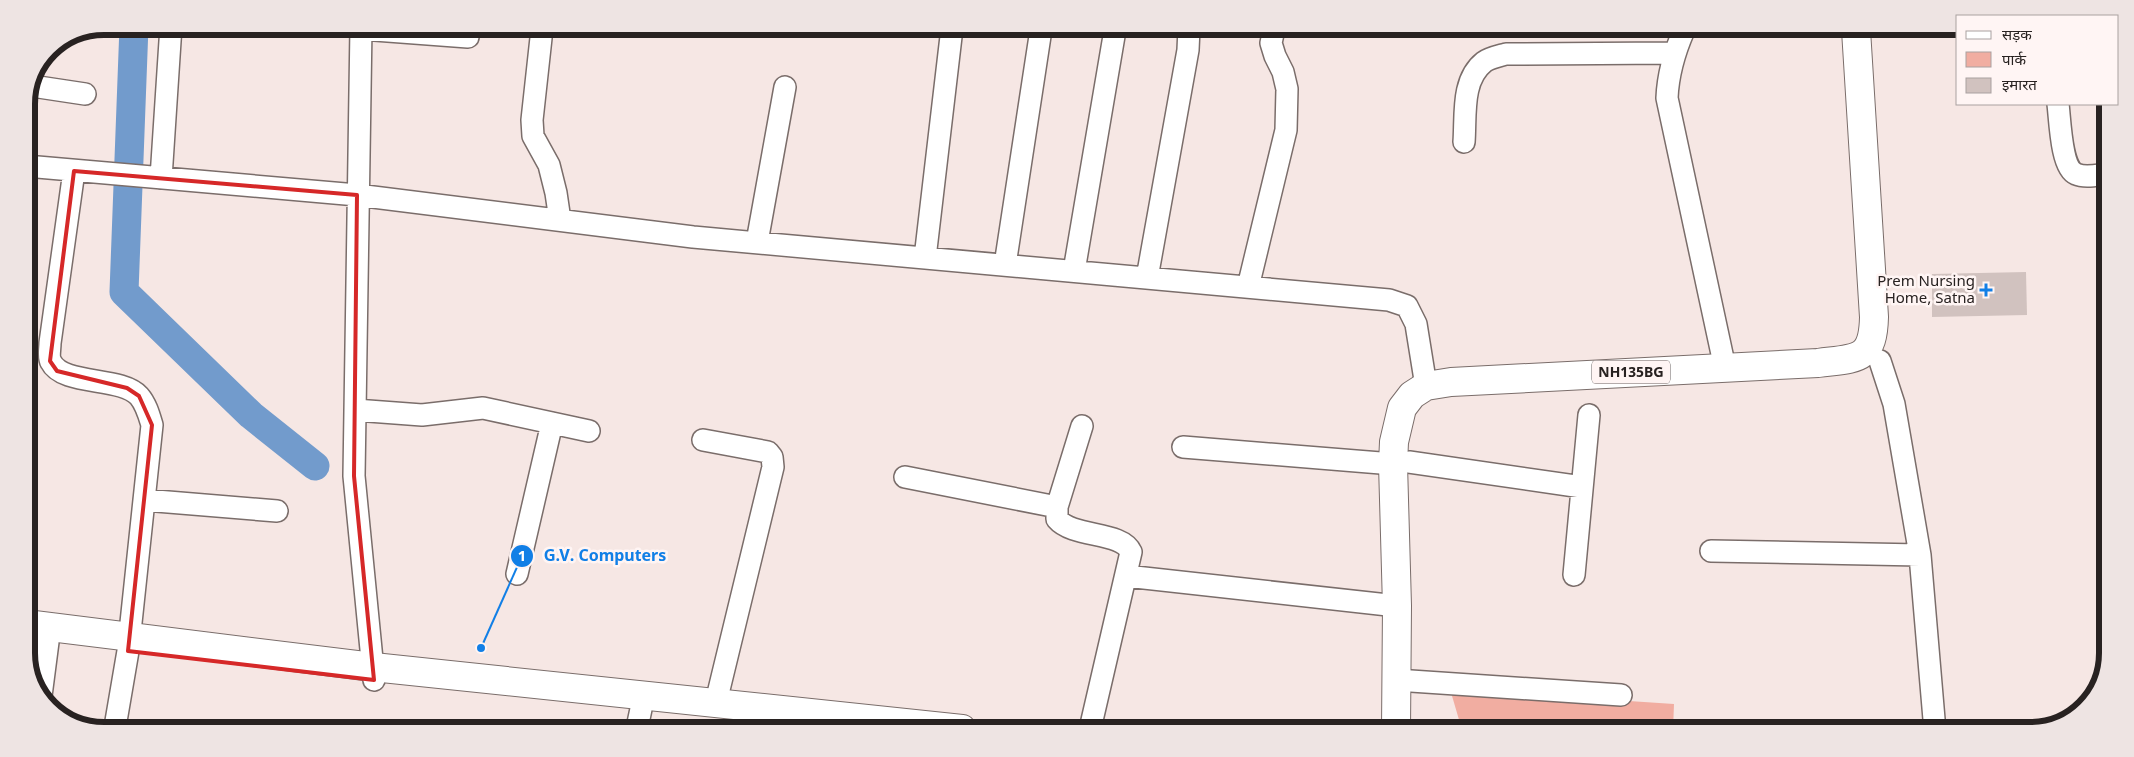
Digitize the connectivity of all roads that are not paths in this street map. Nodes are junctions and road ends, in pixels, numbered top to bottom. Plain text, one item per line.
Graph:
1 (170, 35) edge
2 (361, 35) edge
3 (444, 35) edge
4 (951, 35) edge
5 (1114, 35) edge
6 (1189, 35) edge
7 (1273, 35) edge
8 (1682, 35) edge
9 (1856, 35) edge
10 (1871, 35) edge
11 (1040, 36) dead end
12 (468, 37) dead end
13 (541, 38) dead end
14 (1674, 53) junction
15 (37, 87) edge
16 (785, 87) dead end
17 (85, 94) dead end
18 (2058, 105) edge
19 (1464, 142) dead end
20 (35, 167) edge
21 (74, 171) junction
22 (2099, 175) edge
23 (155, 178) junction
24 (358, 195) junction
25 (560, 220) junction
26 (757, 242) junction
27 (925, 258) junction
28 (1005, 265) junction
29 (1074, 271) junction
30 (1147, 278) junction
31 (1248, 288) junction
32 (1880, 361) junction
33 (1725, 368) junction
34 (1426, 386) junction
35 (355, 410) junction
36 (1589, 415) dead end
37 (552, 423) junction
38 (1082, 426) dead end
39 (589, 431) dead end
40 (703, 440) dead end
41 (1183, 446) dead end
42 (1401, 463) junction
43 (905, 478) dead end
44 (1582, 487) junction
45 (144, 500) junction
46 (1057, 507) junction
47 (277, 511) dead end
48 (1711, 551) dead end
49 (1920, 555) junction
50 (517, 574) dead end
51 (1574, 575) dead end
52 (1126, 576) junction
53 (1397, 606) junction
54 (35, 626) edge
55 (37, 640) edge
56 (129, 644) junction
57 (374, 674) junction
58 (39, 677) edge
59 (1403, 681) junction
60 (1621, 695) dead end
61 (716, 702) junction
62 (639, 718) edge
63 (116, 722) edge
64 (705, 722) edge
65 (905, 722) edge
66 (1092, 722) edge
67 (1397, 722) edge
68 (1411, 722) edge
69 (1934, 722) edge

1 - 23 street
2 - 24 street
3 - 12 street
4 - 27 street
5 - 29 street
6 - 30 street
7 - 31 street
8 - 14 street
9 - 33 main road, NH135BG
10 - 32 main road
11 - 28 street
13 - 25 street
14 - 19 street
14 - 33 street
15 - 17 street
16 - 26 street
18 - 22 street
20 - 21 street
21 - 23 street
21 - 45 street
23 - 24 street
24 - 25 street
24 - 35 street
25 - 26 street
26 - 27 street
27 - 28 street
28 - 29 street
29 - 30 street
30 - 31 street
31 - 34 street
32 - 42 main road, NH135BG
32 - 49 street
33 - 34 main road, NH135BG
34 - 42 main road, NH135BG
35 - 37 street
35 - 57 street
36 - 44 street
37 - 39 street
37 - 50 street
38 - 46 street
40 - 61 street
41 - 42 street
42 - 44 street
42 - 53 main road, NH135BG
42 - 59 main road, NH135BG
43 - 46 street
44 - 51 street
45 - 47 street
45 - 56 street
46 - 52 street
48 - 49 street
49 - 69 street
52 - 53 street
52 - 66 street
53 - 59 main road, NH135BG
54 - 56 main road
55 - 56 main road
55 - 58 street
56 - 57 main road
56 - 63 street
57 - 61 main road
57 - 62 main road
59 - 60 street
59 - 67 main road, NH135BG
59 - 68 main road, NH135BG
61 - 65 main road
62 - 64 main road

